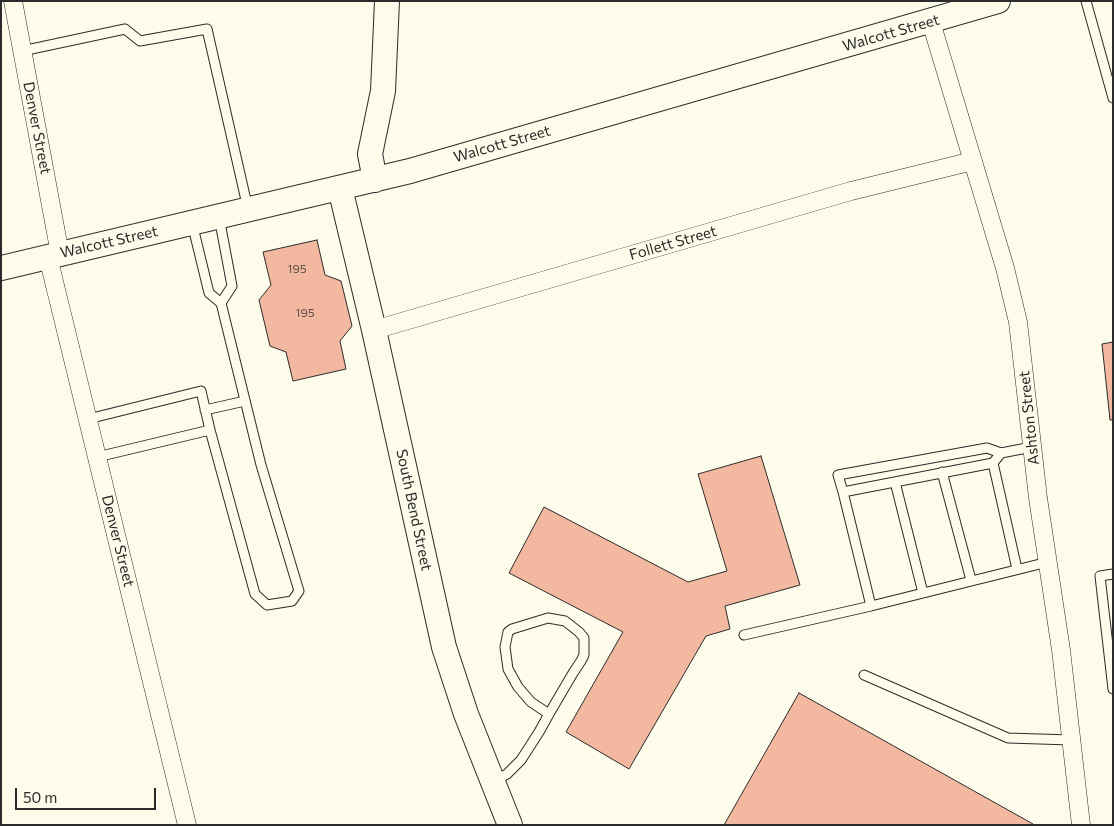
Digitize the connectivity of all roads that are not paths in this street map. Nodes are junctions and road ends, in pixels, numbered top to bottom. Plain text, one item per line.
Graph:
1 (13, 1) edge
2 (387, 1) edge
3 (998, 1) edge
4 (1086, 1) edge
5 (954, 7) edge
6 (931, 22) junction
7 (22, 51) junction
8 (1113, 98) edge
9 (973, 161) junction
10 (375, 180) junction
11 (340, 188) junction
12 (248, 210) junction
13 (219, 217) junction
14 (192, 223) junction
15 (54, 255) junction
16 (1, 268) edge
17 (221, 303) junction
18 (374, 330) junction
19 (245, 401) junction
20 (205, 410) junction
21 (88, 419) junction
22 (210, 430) junction
23 (1032, 447) junction
24 (1001, 453) junction
25 (97, 457) junction
26 (992, 463) junction
27 (942, 472) junction
28 (894, 482) junction
29 (843, 492) junction
30 (1048, 562) junction
31 (1017, 569) junction
32 (1113, 574) edge
33 (971, 580) junction
34 (923, 592) junction
35 (871, 606) junction
36 (744, 635) dead end
37 (864, 675) dead end
38 (1113, 689) edge
39 (549, 714) junction
40 (1071, 740) junction
41 (493, 782) junction
42 (187, 825) edge
43 (510, 825) edge
44 (1081, 825) edge

1 - 7 street, Denver Street
2 - 10 street
3 - 5 street, Walcott Street
4 - 8 lane
5 - 6 street, Walcott Street
6 - 9 street, Ashton Street
6 - 10 street, Walcott Street
7 - 12 lane
7 - 15 street, Denver Street
9 - 18 street, Follett Street
9 - 23 street, Ashton Street
10 - 11 street, Walcott Street
11 - 12 street, Walcott Street
11 - 18 street, South Bend Street
12 - 13 street, Walcott Street
13 - 14 street, Walcott Street
13 - 17 lane
14 - 15 street, Walcott Street
14 - 17 lane
15 - 16 street, Walcott Street
15 - 21 street, Denver Street
17 - 19 lane
18 - 41 street, South Bend Street
19 - 20 lane
19 - 22 lane
20 - 21 lane
20 - 22 lane
21 - 25 street, Denver Street
22 - 25 lane
23 - 24 lane
23 - 30 street, Ashton Street
24 - 26 lane
24 - 29 lane
25 - 42 street, Denver Street
26 - 27 lane
26 - 31 lane
27 - 28 lane
27 - 33 lane
28 - 29 lane
28 - 34 lane
29 - 35 lane
30 - 31 lane
30 - 40 street, Ashton Street
31 - 33 lane
32 - 38 lane
33 - 34 lane
34 - 35 lane
35 - 36 lane
37 - 40 lane
39 - 39 lane
39 - 41 lane
40 - 44 street, Ashton Street
41 - 43 street, South Bend Street

